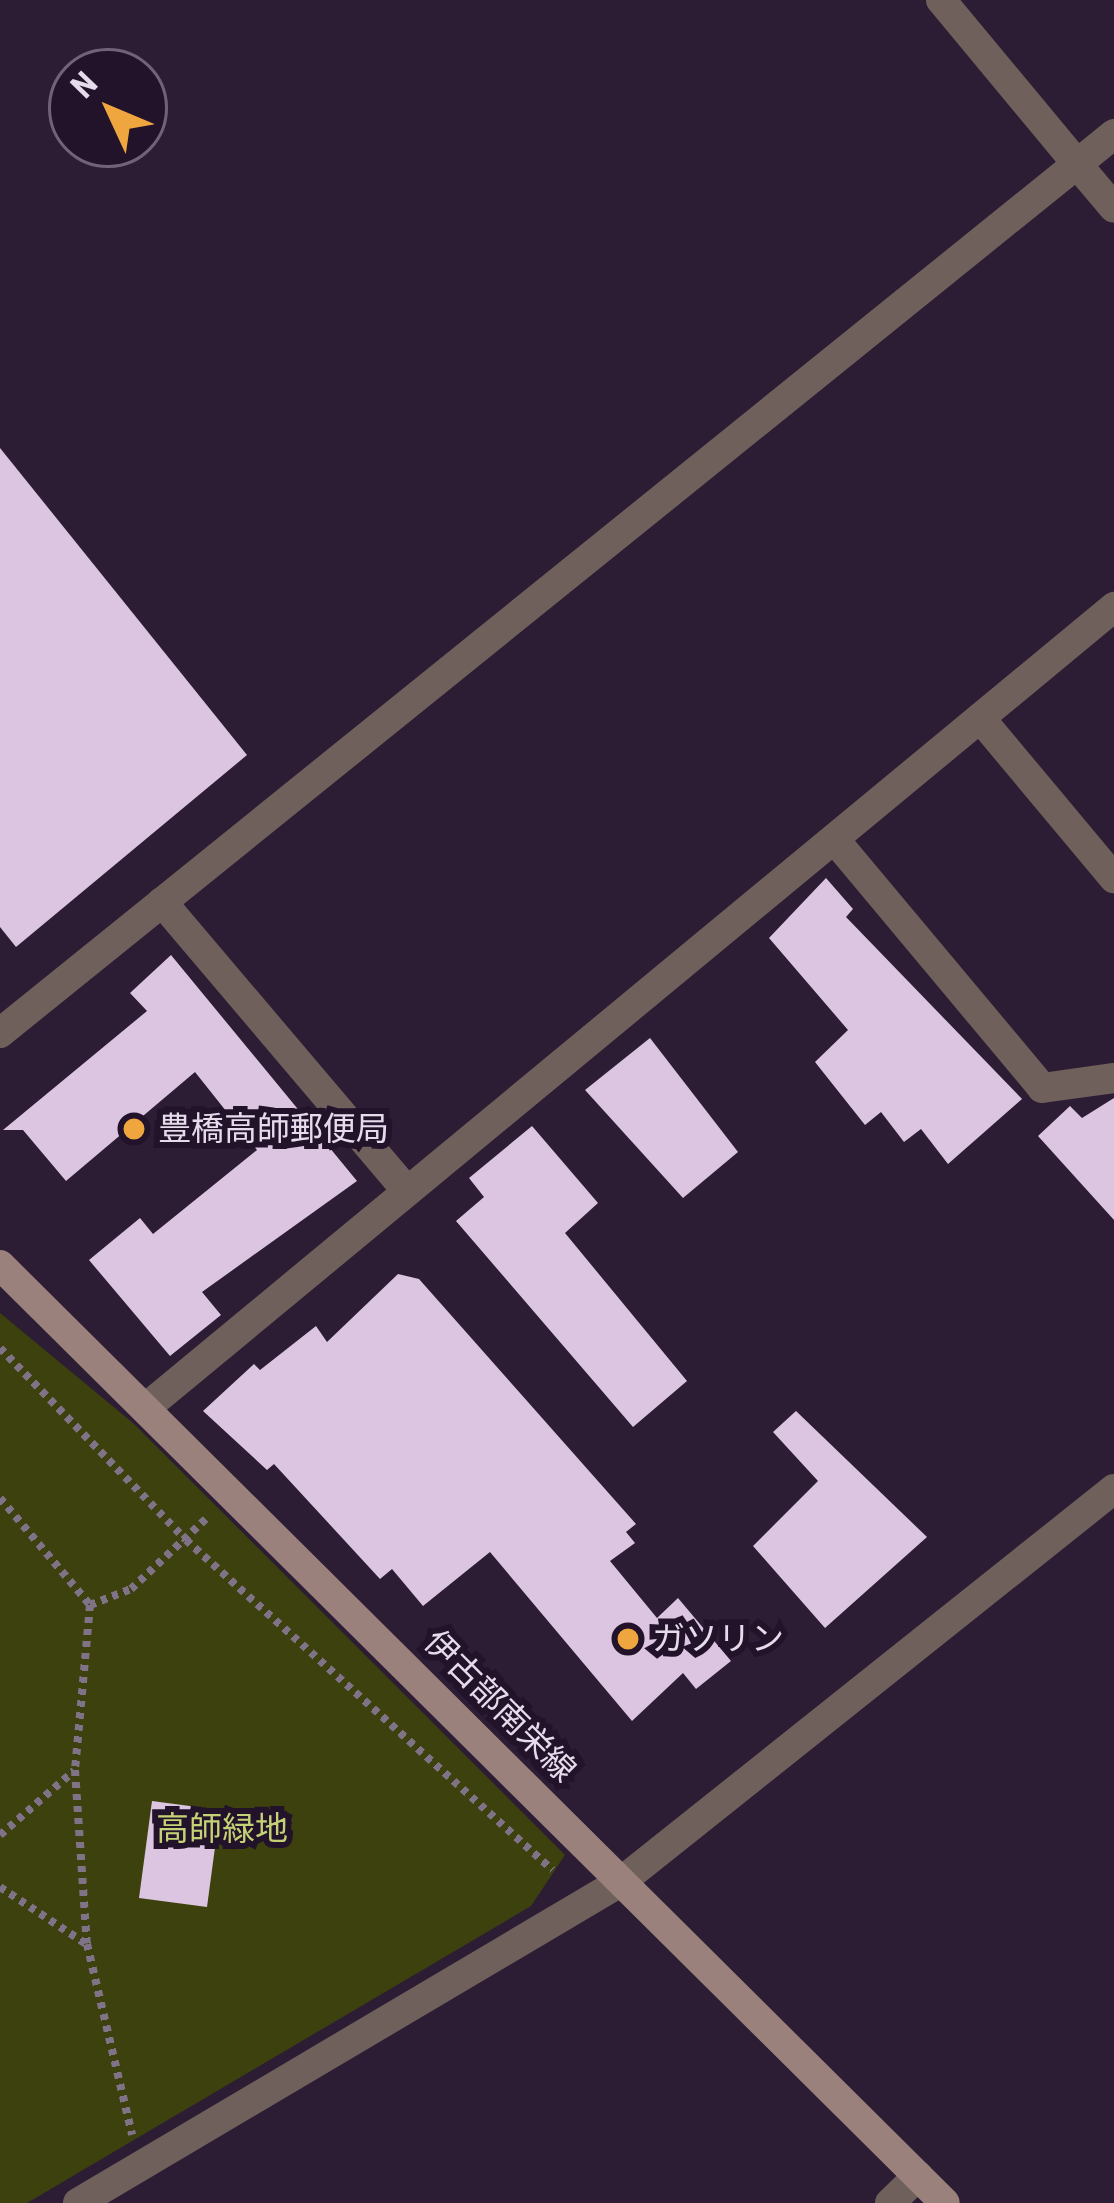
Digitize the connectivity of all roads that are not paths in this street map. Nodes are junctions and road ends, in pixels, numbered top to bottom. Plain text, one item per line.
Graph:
1 (941, 0) edge
2 (1114, 134) edge
3 (1077, 164) junction
4 (1114, 208) edge
5 (1114, 607) edge
6 (980, 718) junction
7 (835, 840) junction
8 (1114, 878) edge
9 (162, 902) junction
10 (0, 1033) edge
11 (1114, 1078) edge
12 (404, 1187) junction
13 (0, 1265) edge
14 (148, 1406) junction
15 (1114, 1489) edge
16 (622, 1881) junction
17 (918, 2176) junction
18 (78, 2203) edge
19 (890, 2203) edge
20 (945, 2203) edge

1 - 3 street
2 - 3 street
3 - 4 street
3 - 9 street
5 - 6 street
6 - 7 street
6 - 8 street
7 - 11 street
7 - 12 street
9 - 10 street
9 - 12 street
12 - 14 street
13 - 14 main road, 伊古部南栄線
14 - 16 main road, 伊古部南栄線
15 - 16 street
16 - 17 main road, 伊古部南栄線
16 - 18 street
17 - 19 street
17 - 20 main road, 伊古部南栄線

